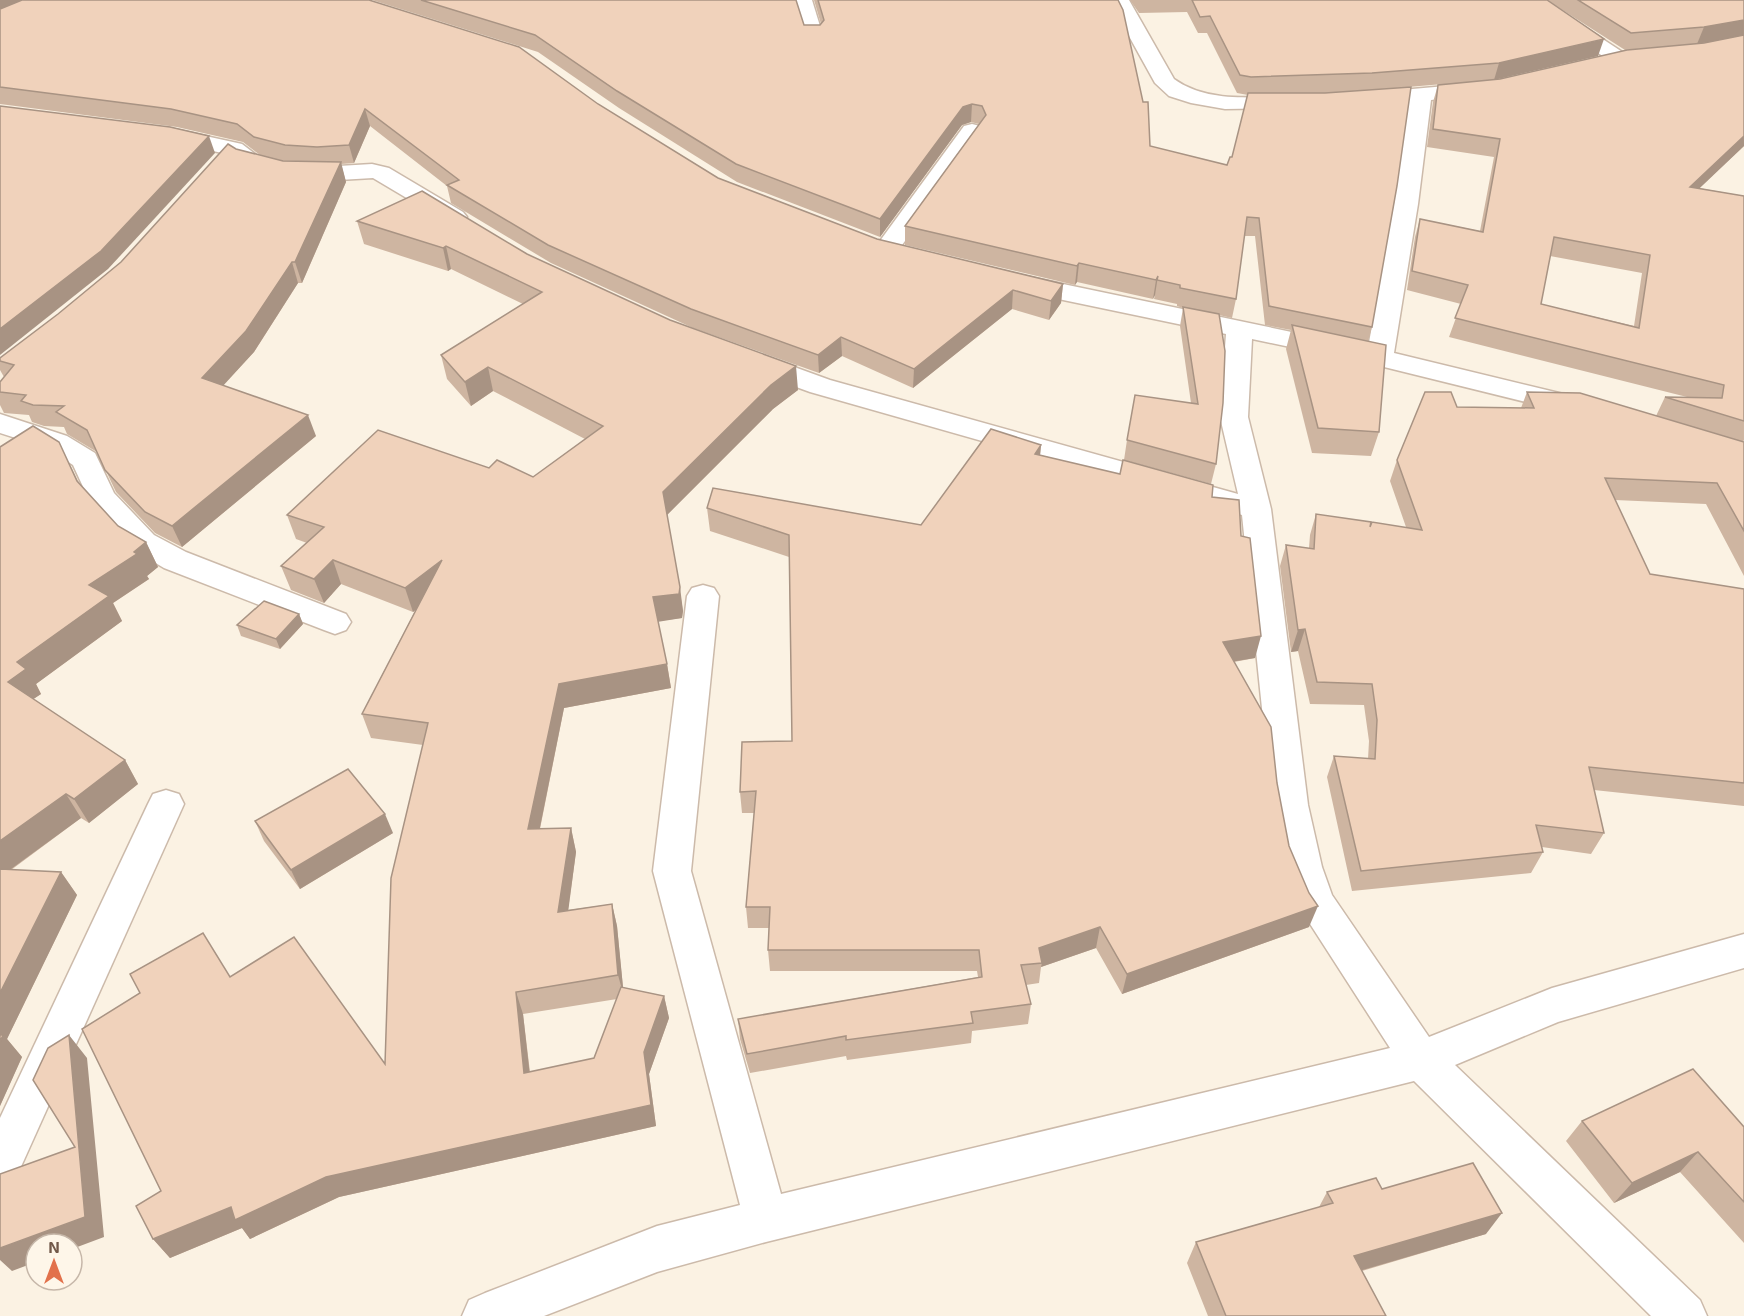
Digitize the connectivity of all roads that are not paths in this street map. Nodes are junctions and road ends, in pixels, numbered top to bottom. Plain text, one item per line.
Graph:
1 (802, 0) edge
2 (1119, 0) edge
3 (1530, 0) edge
4 (813, 36) edge
5 (1642, 57) edge
6 (1620, 59) junction
7 (1597, 63) edge
8 (1505, 85) edge
9 (1421, 94) junction
10 (1344, 100) edge
11 (1308, 101) edge
12 (972, 131) edge
13 (153, 133) edge
14 (473, 228) edge
15 (865, 242) edge
16 (999, 278) edge
17 (1239, 328) junction
18 (736, 355) edge
19 (1380, 358) junction
20 (1591, 409) edge
21 (0, 423) edge
22 (1256, 509) junction
23 (703, 596) dead end
24 (335, 622) dead end
25 (166, 804) dead end
26 (1744, 951) edge
27 (1421, 1060) junction
28 (0, 1165) edge
29 (766, 1220) junction
30 (485, 1316) edge
31 (1684, 1316) edge

1 - 4 street
2 - 11 street
3 - 6 street
5 - 6 street
6 - 7 street
8 - 9 street
9 - 10 street
9 - 19 street
12 - 15 street
13 - 14 street
16 - 17 street
17 - 19 street
17 - 22 street
18 - 22 street
19 - 20 street
21 - 24 street
22 - 27 street
23 - 29 street
25 - 28 street
26 - 27 street
27 - 29 street
27 - 31 street
29 - 30 street

